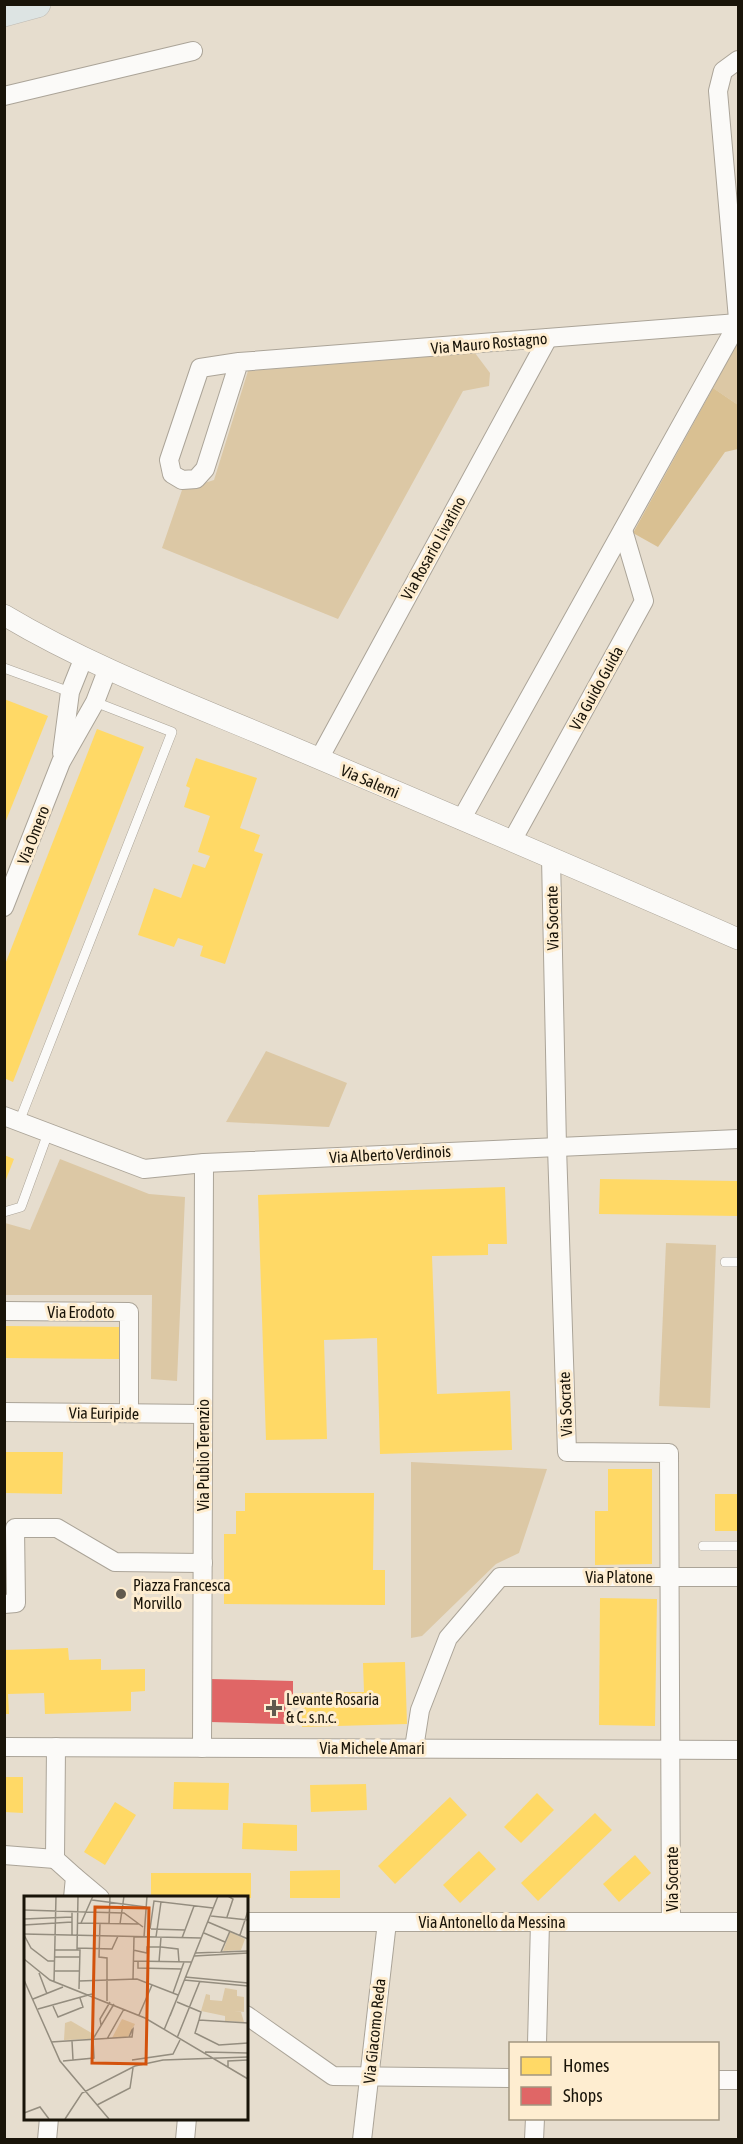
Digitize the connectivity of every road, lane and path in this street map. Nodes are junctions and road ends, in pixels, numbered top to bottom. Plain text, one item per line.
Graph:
1 (37, 4) edge
2 (4, 13) edge
3 (193, 51) dead end
4 (738, 60) edge
5 (4, 96) edge
6 (738, 322) edge
7 (548, 338) junction
8 (239, 363) junction
9 (623, 530) junction
10 (4, 615) edge
11 (84, 657) junction
12 (4, 668) edge
13 (108, 668) junction
14 (70, 692) junction
15 (95, 702) junction
16 (319, 759) junction
17 (61, 762) junction
18 (461, 820) junction
19 (512, 840) junction
20 (551, 856) junction
21 (8, 888) edge
22 (4, 908) edge
23 (738, 939) edge
24 (12, 1119) edge
25 (48, 1133) junction
26 (738, 1139) edge
27 (557, 1147) junction
28 (204, 1163) junction
29 (4, 1212) edge
30 (725, 1262) dead end
31 (738, 1262) edge
32 (4, 1311) edge
33 (4, 1412) edge
34 (129, 1413) junction
35 (203, 1414) junction
36 (703, 1546) dead end
37 (738, 1546) edge
38 (203, 1563) junction
39 (670, 1577) junction
40 (738, 1577) edge
41 (4, 1604) edge
42 (4, 1747) edge
43 (56, 1748) junction
44 (202, 1748) junction
45 (414, 1748) junction
46 (672, 1749) junction
47 (738, 1750) edge
48 (4, 1855) edge
49 (55, 1859) junction
50 (75, 1876) junction
51 (73, 1896) edge
52 (98, 1896) edge
53 (248, 1922) edge
54 (387, 1922) junction
55 (540, 1922) junction
56 (671, 1922) junction
57 (738, 1922) edge
58 (248, 2016) edge
59 (537, 2042) edge
60 (369, 2076) junction
61 (509, 2078) edge
62 (719, 2080) edge
63 (738, 2080) edge
64 (49, 2120) edge
65 (188, 2120) edge
66 (535, 2120) edge
67 (47, 2139) edge
68 (185, 2139) edge
69 (362, 2139) edge
70 (534, 2139) edge

1 - 2 main road
3 - 5 street
4 - 6 street
6 - 7 street, Via Mauro Rostagno
6 - 9 street
7 - 8 street, Via Mauro Rostagno
7 - 16 street, Via Rosario Livatino
8 - 8 street, Via Mauro Rostagno
9 - 18 street
9 - 19 street, Via Guido Guida
10 - 11 street, Via Salemi
11 - 13 street, Via Salemi
11 - 14 street
12 - 14 lane
13 - 15 street
13 - 16 street, Via Salemi
14 - 17 street
15 - 17 street
15 - 24 lane
16 - 18 street, Via Salemi
17 - 21 street, Via Omero
18 - 19 street, Via Salemi
19 - 20 street, Via Salemi
20 - 23 street, Via Salemi
20 - 27 street, Via Socrate
21 - 22 street, Via Omero
24 - 25 street, Via Alberto Verdinois
25 - 28 street, Via Alberto Verdinois
25 - 29 lane
26 - 27 street, Via Alberto Verdinois
27 - 28 street, Via Alberto Verdinois
27 - 39 street, Via Socrate
28 - 35 street, Via Publio Terenzio
30 - 31 lane
32 - 34 street, Via Erodoto
33 - 34 street, Via Euripide
34 - 35 street, Via Euripide
35 - 38 street, Via Publio Terenzio
36 - 37 lane
38 - 41 street
38 - 44 street, Via Publio Terenzio
39 - 40 street, Via Platone
39 - 45 street, Via Platone
39 - 46 street, Via Socrate
42 - 43 street, Via Michele Amari
43 - 44 street, Via Michele Amari
43 - 49 street
44 - 45 street, Via Michele Amari
45 - 46 street, Via Michele Amari
46 - 47 street, Via Michele Amari
46 - 56 street, Via Socrate
48 - 49 street
49 - 50 street
50 - 51 street
50 - 52 street
53 - 54 street, Via Antonello da Messina
54 - 55 street, Via Antonello da Messina
54 - 60 street, Via Giacomo Reda
55 - 56 street, Via Antonello da Messina
55 - 59 street
56 - 57 street, Via Antonello da Messina
58 - 60 street
60 - 61 street
60 - 69 street, Via Giacomo Reda
62 - 63 street
64 - 67 street
65 - 68 street
66 - 70 street

